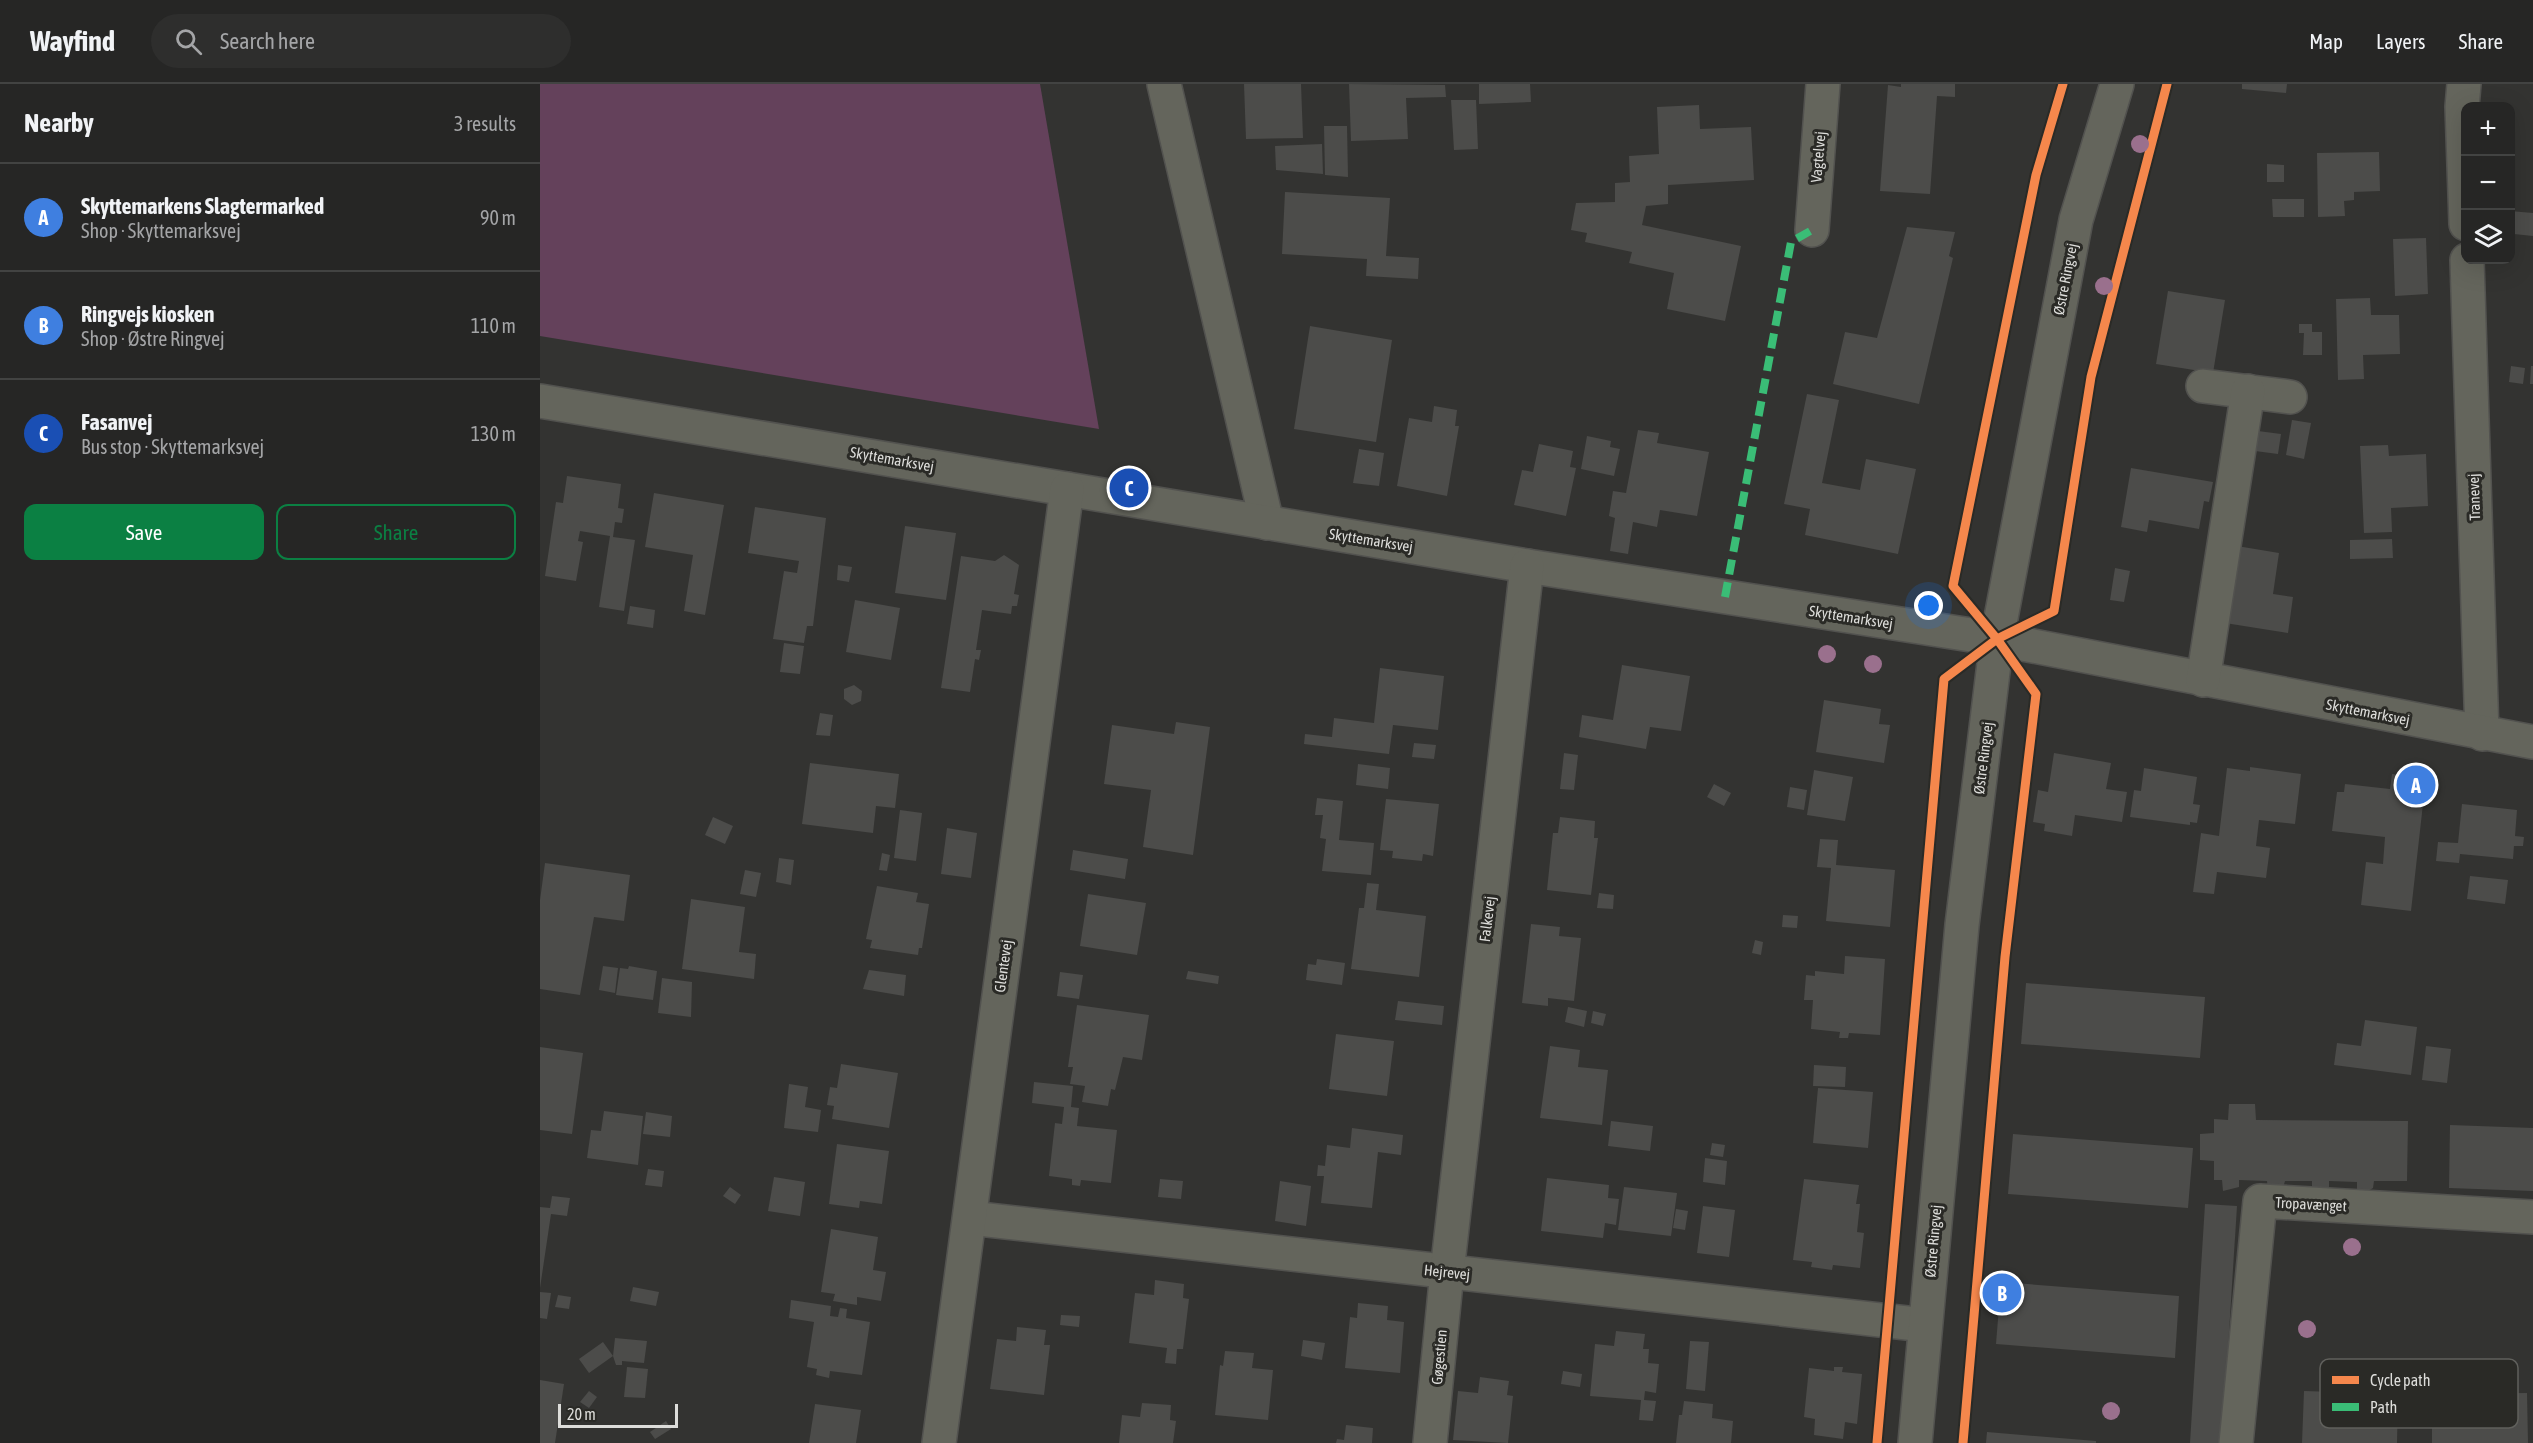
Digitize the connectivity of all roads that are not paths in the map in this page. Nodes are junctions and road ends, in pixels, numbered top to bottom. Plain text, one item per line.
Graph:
1 (1164, 84) edge
2 (1823, 84) edge
3 (2117, 84) edge
4 (2464, 84) edge
5 (2466, 210) edge
6 (1812, 230) dead end
7 (2467, 264) edge
8 (2203, 386) dead end
9 (2248, 391) junction
10 (2290, 397) dead end
11 (540, 401) edge
12 (1067, 489) junction
13 (1267, 523) junction
14 (1527, 566) junction
15 (1997, 639) junction
16 (2203, 680) junction
17 (2482, 734) junction
18 (2533, 742) edge
19 (2533, 1217) edge
20 (970, 1218) junction
21 (1447, 1272) junction
22 (1925, 1325) junction
23 (939, 1443) edge
24 (1430, 1443) edge
25 (1916, 1443) edge
26 (2236, 1443) edge

1 - 13 street
2 - 6 street, Vagtelvej
3 - 15 street, Østre Ringvej
4 - 5 street
7 - 17 street, Tranevej
8 - 9 street
9 - 10 street
9 - 16 street
11 - 12 street, Skyttemarksvej
12 - 13 street, Skyttemarksvej
12 - 20 street, Glentevej
13 - 14 street, Skyttemarksvej
14 - 15 street, Skyttemarksvej
14 - 21 street, Falkevej
15 - 16 street, Skyttemarksvej
15 - 22 street, Østre Ringvej
16 - 17 street, Skyttemarksvej
17 - 18 street, Skyttemarksvej
19 - 26 street, Tropavænget
20 - 21 street, Hejrevej
20 - 23 street, Glentevej
21 - 22 street, Hejrevej
21 - 24 street, Gøgestien
22 - 25 street, Østre Ringvej

